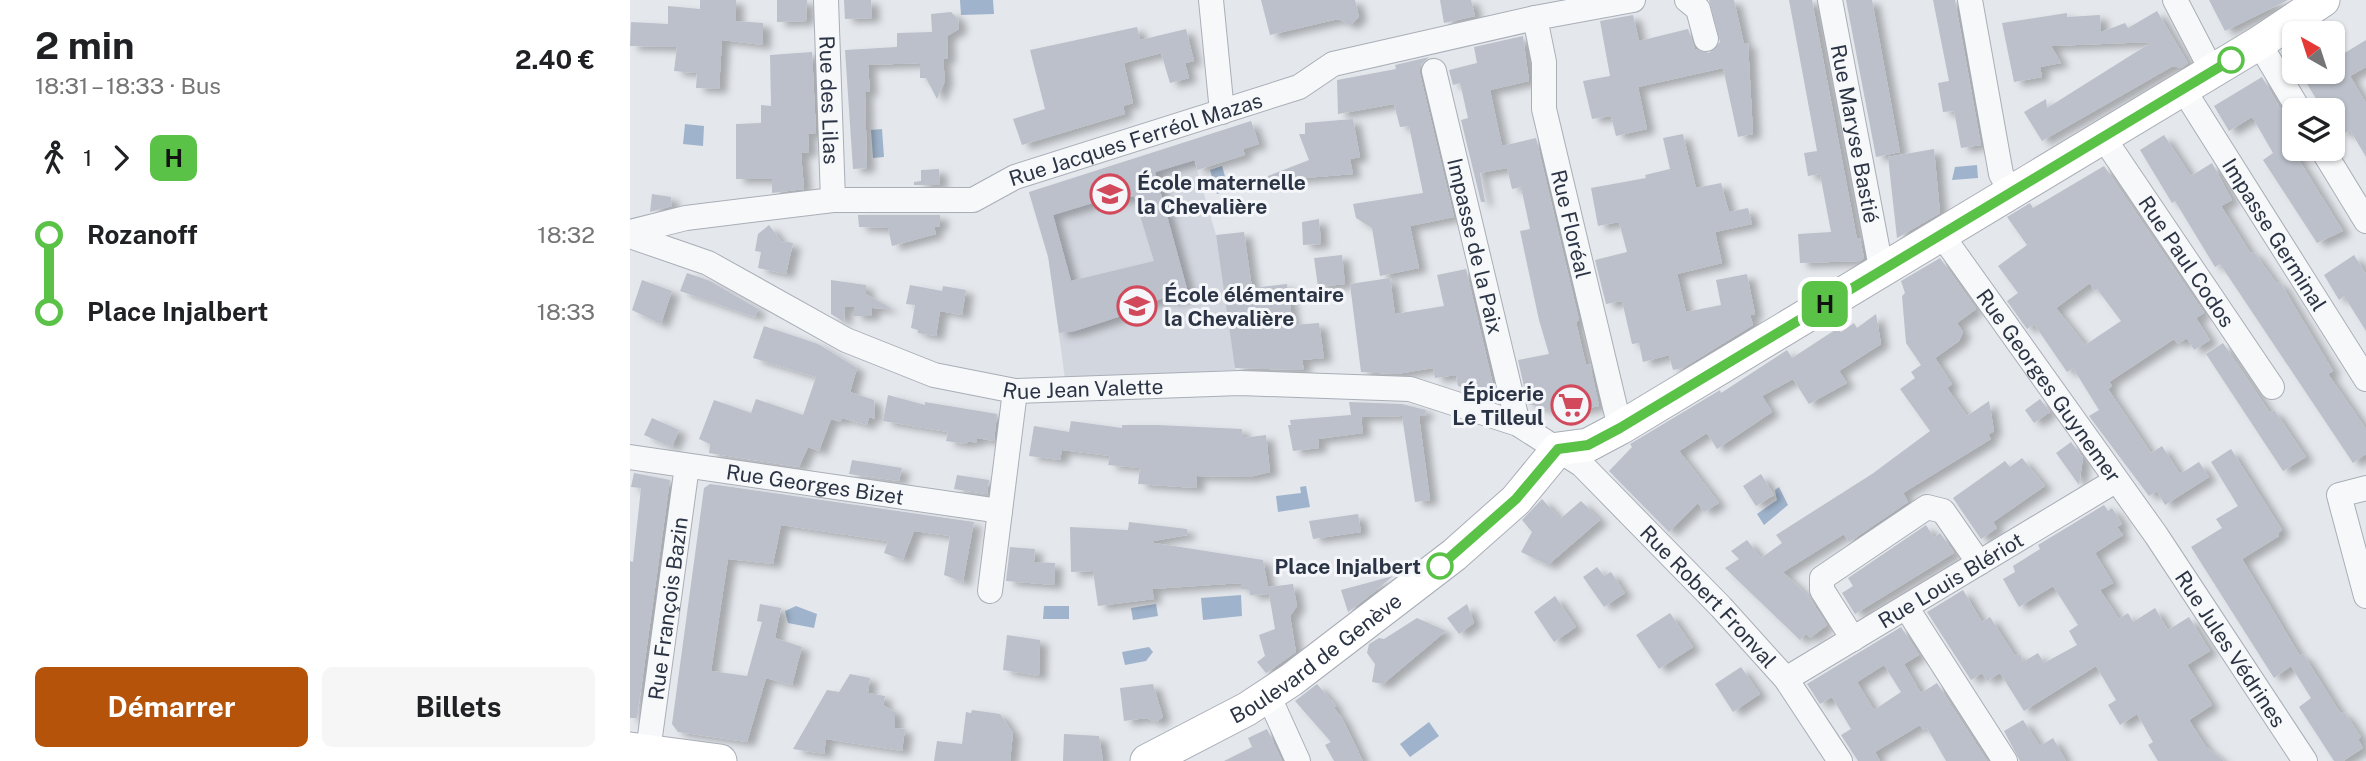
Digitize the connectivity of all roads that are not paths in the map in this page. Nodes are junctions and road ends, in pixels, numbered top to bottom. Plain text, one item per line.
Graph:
1 (826, 0) edge
2 (1211, 0) edge
3 (1633, 0) edge
4 (1687, 0) edge
5 (1830, 0) edge
6 (1970, 0) edge
7 (2175, 0) edge
8 (2323, 0) edge
9 (1535, 18) junction
10 (1706, 38) dead end
11 (2259, 43) junction
12 (1434, 71) dead end
13 (2212, 71) junction
14 (2183, 89) junction
15 (2292, 98) edge
16 (1222, 112) junction
17 (2102, 137) junction
18 (2329, 161) edge
19 (2011, 192) junction
20 (833, 200) junction
21 (2366, 222) edge
22 (630, 234) edge
23 (1941, 234) junction
24 (1886, 267) junction
25 (2366, 379) edge
26 (2272, 387) dead end
27 (1015, 391) junction
28 (1518, 424) junction
29 (1620, 428) junction
30 (1558, 449) junction
31 (630, 457) edge
32 (687, 466) junction
33 (2115, 481) junction
34 (2366, 488) edge
35 (999, 511) junction
36 (2156, 535) joint
37 (1979, 563) junction
38 (990, 591) dead end
39 (2366, 597) edge
40 (1906, 607) junction
41 (1853, 639) junction
42 (1786, 679) junction
43 (1269, 696) junction
44 (639, 750) edge
45 (720, 761) edge
46 (1147, 761) edge
47 (1298, 761) edge
48 (1840, 761) edge
49 (2005, 761) edge
50 (2305, 761) edge

1 - 20 street, Rue des Lilas
2 - 16 street
3 - 9 street, Rue Jacques Ferréol Mazas
4 - 10 street
5 - 24 street, Rue Maryse Bastié
6 - 19 street
7 - 13 street
8 - 11 street
9 - 16 street, Rue Jacques Ferréol Mazas
9 - 29 street, Rue Floréal
11 - 13 street
11 - 15 street
12 - 28 street, Impasse de la Paix
13 - 14 street
14 - 17 street
14 - 25 street, Impasse Germinal
16 - 20 street, Rue Jacques Ferréol Mazas
17 - 19 street
17 - 26 street, Rue Paul Codos
18 - 21 street
19 - 23 street
20 - 22 street, Rue Jacques Ferréol Mazas
22 - 27 street, Rue Jean Valette
23 - 24 street
23 - 33 street, Rue Georges Guynemer
24 - 29 street
27 - 28 street, Rue Jean Valette
27 - 35 street
28 - 30 street, Rue Jean Valette
29 - 30 street
30 - 42 street, Rue Robert Fronval
30 - 43 street, Boulevard de Genève
31 - 32 street, Rue Georges Bizet
32 - 35 street, Rue Georges Bizet
32 - 44 street, Rue François Bazin
33 - 36 street, Rue Georges Guynemer
33 - 37 street, Rue Louis Blériot
34 - 39 street
35 - 38 street
36 - 50 street, Rue Jules Védrines
37 - 40 street, Rue Louis Blériot
37 - 41 street
40 - 41 street, Rue Louis Blériot
40 - 49 street
41 - 42 street, Rue Louis Blériot
42 - 48 street, Rue Robert Fronval
43 - 46 street, Boulevard de Genève
43 - 47 street
44 - 45 street

